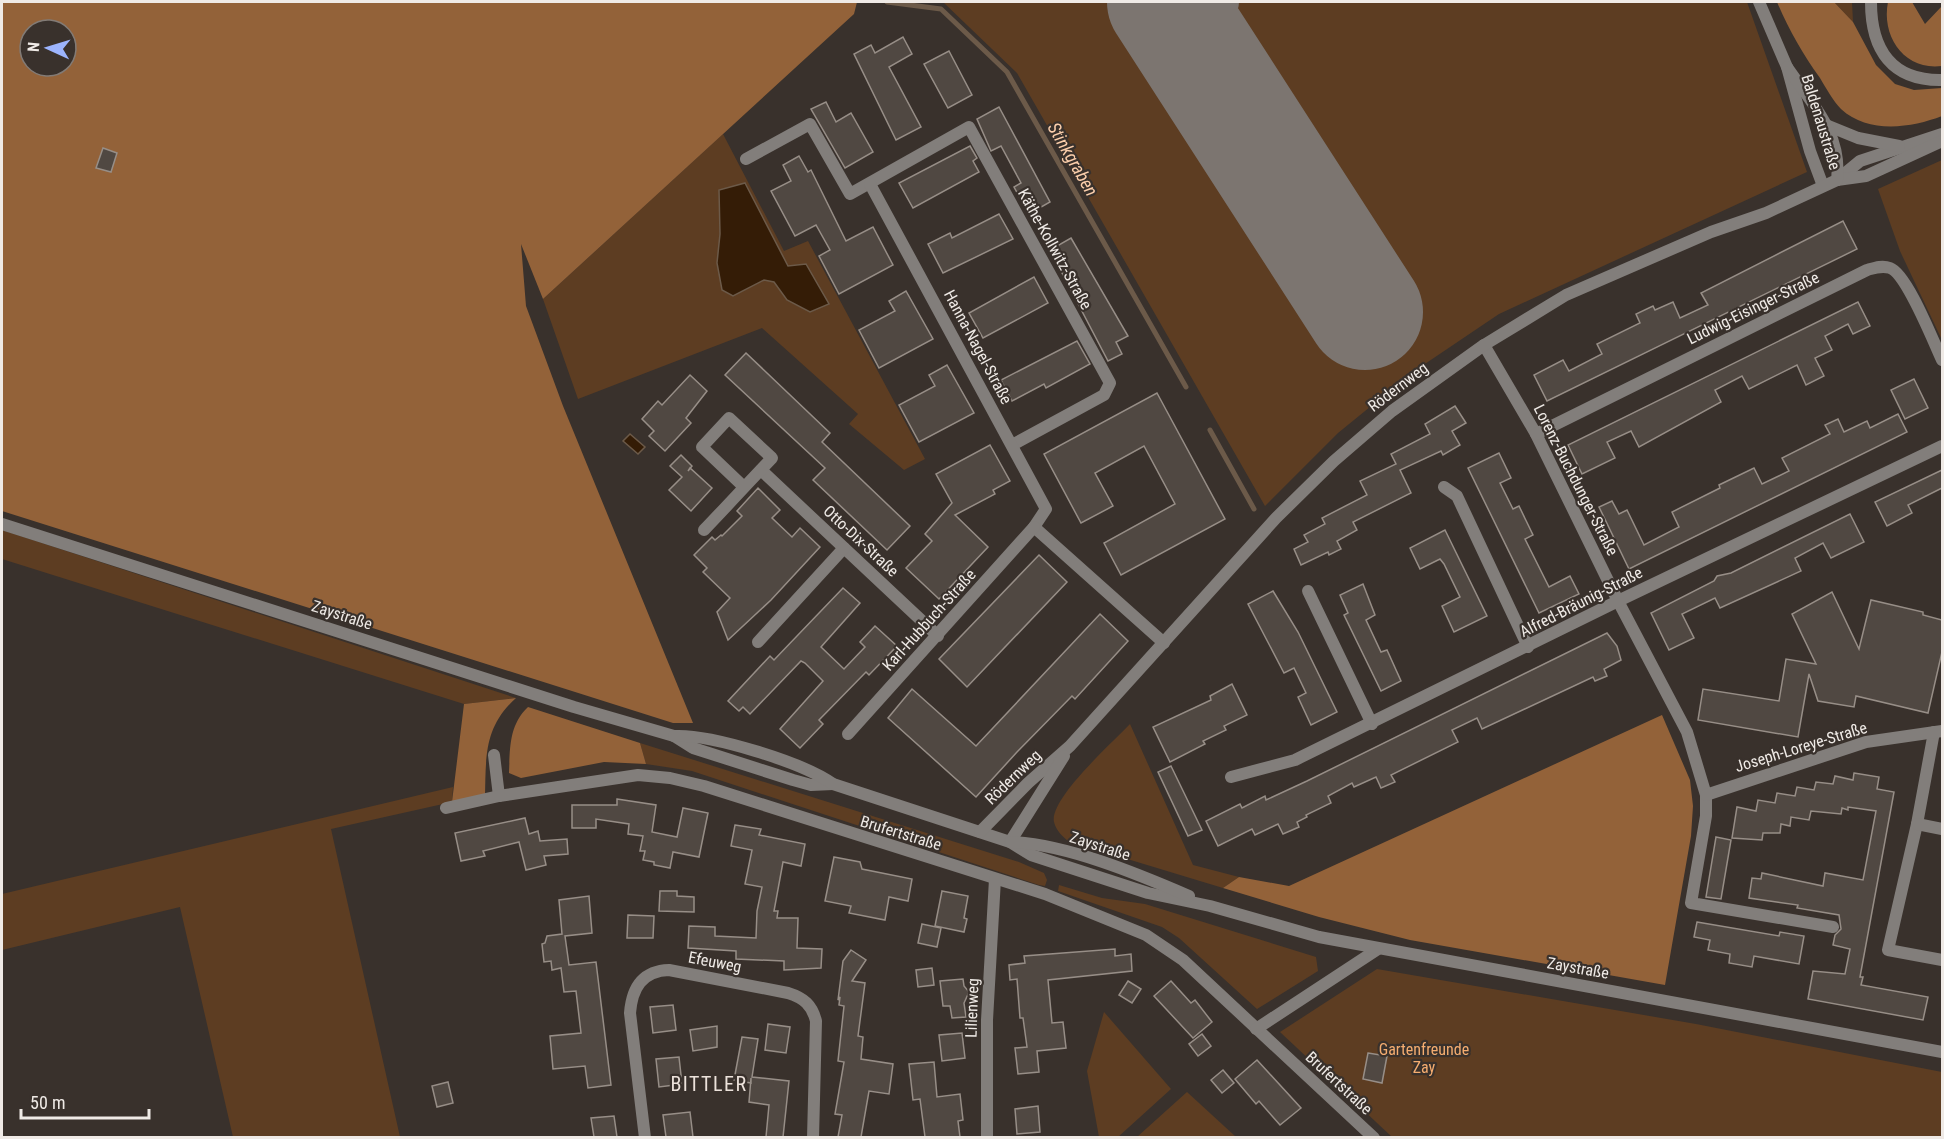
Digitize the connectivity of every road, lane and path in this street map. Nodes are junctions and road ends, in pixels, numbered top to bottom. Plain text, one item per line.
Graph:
1 (1759, 2) edge
2 (1871, 2) edge
3 (1787, 67) junction
4 (1942, 80) edge
5 (1827, 125) junction
6 (1942, 134) edge
7 (1942, 141) edge
8 (1899, 146) junction
9 (746, 159) dead end
10 (1837, 180) junction
11 (870, 184) junction
12 (1823, 186) junction
13 (1484, 345) junction
14 (1942, 360) edge
15 (1536, 434) junction
16 (1012, 445) junction
17 (1942, 446) edge
18 (761, 470) junction
19 (1444, 487) dead end
20 (744, 488) junction
21 (2, 524) edge
22 (1034, 526) junction
23 (704, 530) dead end
24 (844, 548) junction
25 (1308, 591) dead end
26 (1618, 601) junction
27 (938, 636) junction
28 (758, 642) dead end
29 (1164, 643) junction
30 (1528, 647) junction
31 (1372, 724) junction
32 (1938, 731) edge
33 (848, 734) dead end
34 (1070, 746) junction
35 (494, 755) dead end
36 (1231, 777) dead end
37 (1706, 795) junction
38 (499, 796) junction
39 (446, 808) dead end
40 (1917, 824) junction
41 (1942, 829) edge
42 (980, 832) junction
43 (1010, 842) junction
44 (995, 879) junction
45 (1833, 927) dead end
46 (1378, 949) junction
47 (1942, 960) edge
48 (1256, 1029) junction
49 (1942, 1052) edge
50 (645, 1137) edge
51 (813, 1137) edge
52 (987, 1137) edge
53 (1374, 1137) edge

1 - 3 street, Baldenaustraße
2 - 4 street
3 - 5 street, Baldenaustraße
3 - 12 street, Baldenaustraße
5 - 8 street, Baldenaustraße
5 - 10 street, Baldenaustraße
6 - 8 street, Rödernweg
7 - 10 street, Rödernweg
8 - 10 street, Rödernweg
9 - 11 street
10 - 12 street, Rödernweg
11 - 16 street, Hanna-Nagel-Straße
11 - 16 street, Käthe-Kollwitz-Straße
12 - 13 street, Rödernweg
13 - 15 street, Lorenz-Buchdunger-Straße
13 - 29 street, Rödernweg
14 - 15 street, Ludwig-Eisinger-Straße
15 - 26 street, Lorenz-Buchdunger-Straße
16 - 22 street, Hanna-Nagel-Straße
17 - 26 street, Alfred-Bräunig-Straße
18 - 20 street
18 - 20 street
18 - 24 street, Otto-Dix-Straße
19 - 30 street
20 - 23 street
21 - 42 street, Zaystraße
22 - 27 street, Karl-Hubbuch-Straße
22 - 29 street
24 - 27 street, Otto-Dix-Straße
24 - 28 street
25 - 31 street
26 - 30 street, Alfred-Bräunig-Straße
26 - 37 street, Lorenz-Buchdunger-Straße
27 - 33 street, Karl-Hubbuch-Straße
29 - 34 street, Rödernweg
30 - 31 street, Alfred-Bräunig-Straße
31 - 36 street, Alfred-Bräunig-Straße
32 - 37 street, Joseph-Loreye-Straße
32 - 40 street
34 - 42 street, Rödernweg
34 - 43 street, Rödernweg
35 - 38 street
37 - 45 street, Lorenz-Buchdunger-Straße
38 - 39 street, Brufertstraße
38 - 44 street, Brufertstraße
40 - 41 street
40 - 47 street
42 - 43 street, Zaystraße
43 - 46 street, Zaystraße
44 - 48 street, Brufertstraße
44 - 52 street, Lilienweg
46 - 48 street
46 - 49 street, Zaystraße
48 - 53 street, Brufertstraße
50 - 51 street, Efeuweg

